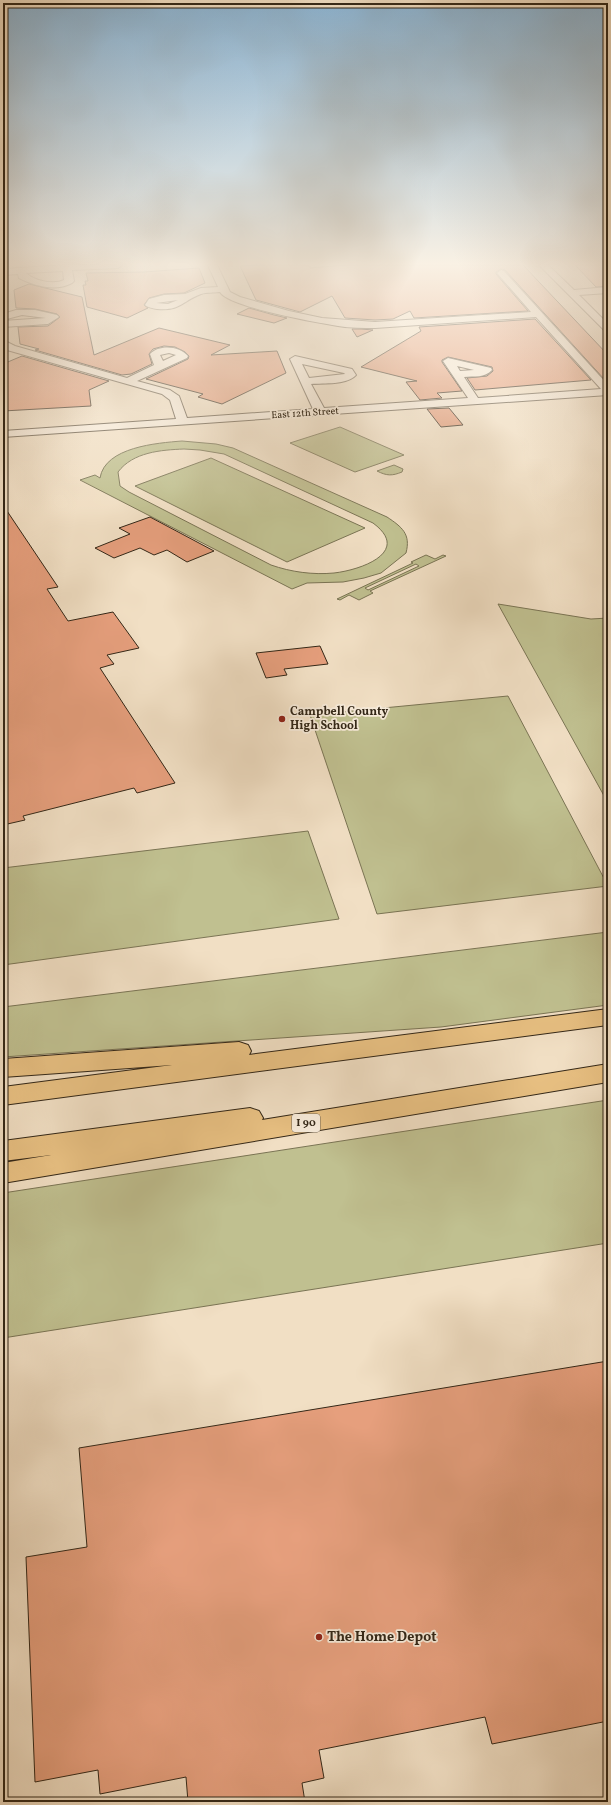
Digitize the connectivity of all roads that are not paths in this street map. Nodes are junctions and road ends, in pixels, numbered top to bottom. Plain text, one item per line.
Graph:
1 (15, 349) edge
2 (571, 349) edge
3 (159, 366) dead end
4 (457, 374) dead end
5 (128, 381) junction
6 (305, 381) dead end
7 (608, 391) edge
8 (475, 401) junction
9 (320, 412) junction
10 (182, 421) junction
11 (3, 434) edge
12 (608, 1017) edge
13 (545, 1024) junction
14 (3, 1068) edge
15 (608, 1069) edge
16 (608, 1074) edge
17 (3, 1096) edge
18 (3, 1151) edge
19 (3, 1173) edge

1 - 5 street
2 - 7 street
3 - 5 street
4 - 8 street
5 - 10 street
6 - 9 street
7 - 8 street, East 12th Street
8 - 9 street, East 12th Street
9 - 10 street, East 12th Street
10 - 11 street, East 12th Street
12 - 13 highway
13 - 14 highway
13 - 17 highway
15 - 18 highway, I 90
16 - 19 highway, I 90

